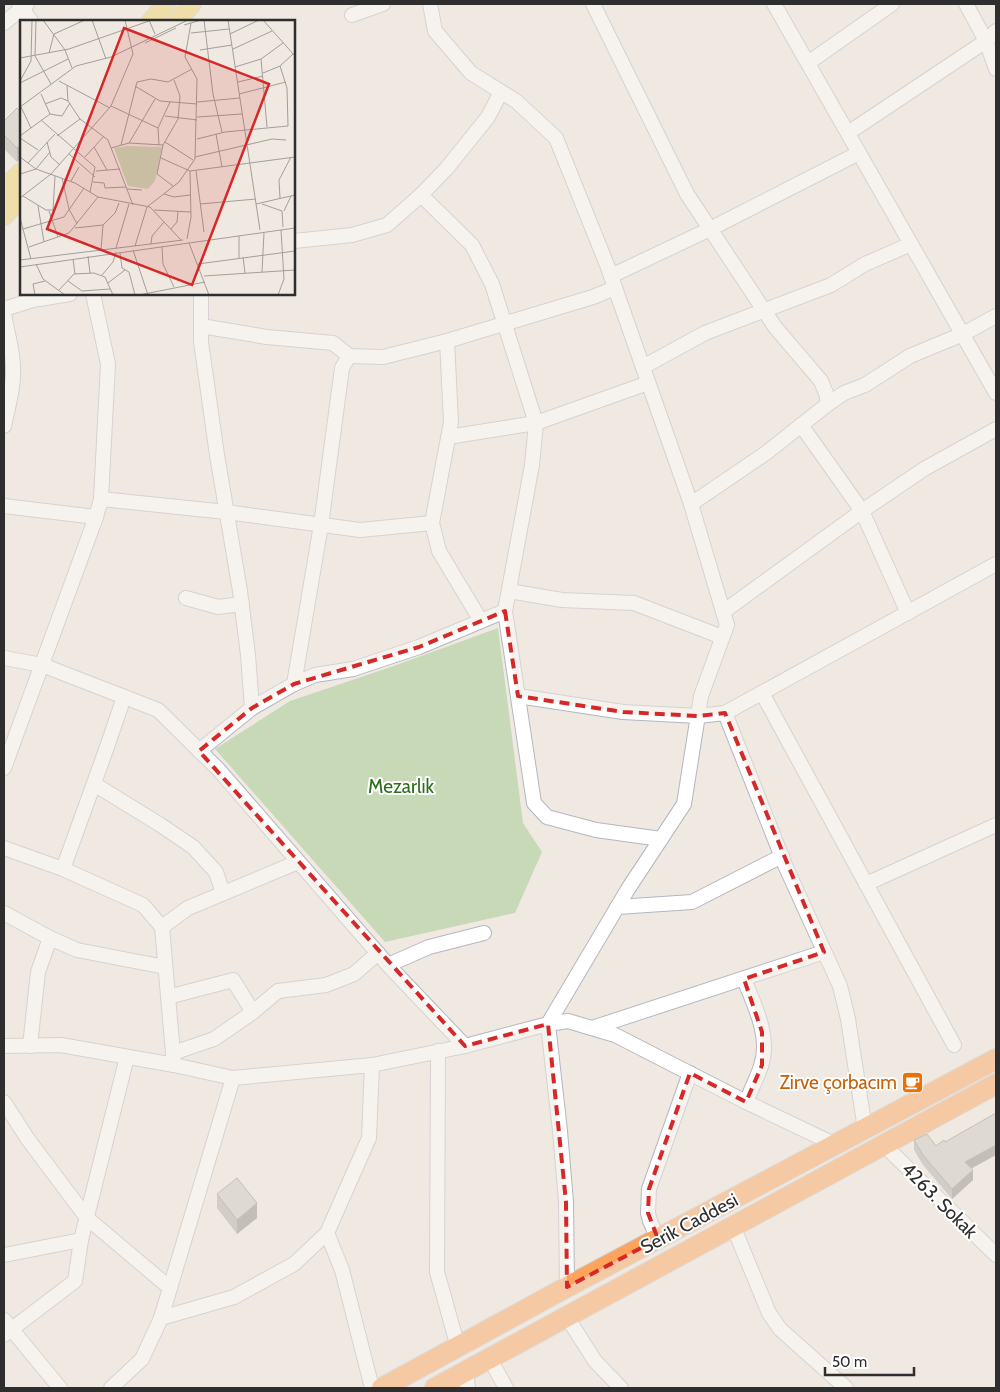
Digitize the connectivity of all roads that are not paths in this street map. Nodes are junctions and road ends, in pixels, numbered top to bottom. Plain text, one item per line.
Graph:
1 (166, 4) edge
2 (192, 4) edge
3 (383, 4) edge
4 (430, 4) edge
5 (593, 4) edge
6 (774, 4) edge
7 (892, 4) edge
8 (966, 4) edge
9 (22, 5) edge
10 (352, 15) dead end
11 (30, 20) edge
12 (152, 20) edge
13 (178, 20) edge
14 (4, 23) edge
15 (991, 36) edge
16 (808, 63) junction
17 (996, 69) edge
18 (501, 92) junction
19 (848, 133) junction
20 (859, 153) junction
21 (20, 173) edge
22 (4, 189) edge
23 (421, 195) junction
24 (20, 198) edge
25 (4, 216) edge
26 (710, 229) junction
27 (295, 241) edge
28 (911, 244) junction
29 (613, 282) junction
30 (64, 295) edge
31 (93, 295) edge
32 (201, 295) edge
33 (4, 309) edge
34 (764, 311) junction
35 (4, 314) edge
36 (996, 316) edge
37 (505, 323) junction
38 (201, 326) junction
39 (963, 334) junction
40 (447, 341) junction
41 (349, 356) junction
42 (643, 367) junction
43 (648, 383) junction
44 (996, 393) edge
45 (828, 404) junction
46 (536, 422) junction
47 (801, 425) junction
48 (4, 426) edge
49 (996, 429) edge
50 (448, 437) junction
51 (101, 499) junction
52 (691, 504) junction
53 (4, 506) edge
54 (862, 511) junction
55 (226, 512) junction
56 (96, 517) junction
57 (432, 523) junction
58 (321, 524) junction
59 (996, 564) edge
60 (509, 591) junction
61 (186, 598) dead end
62 (242, 604) junction
63 (505, 611) junction
64 (723, 612) junction
65 (908, 613) junction
66 (481, 621) junction
67 (722, 637) junction
68 (4, 658) edge
69 (42, 665) junction
70 (294, 684) junction
71 (762, 693) junction
72 (518, 696) junction
73 (124, 697) junction
74 (252, 708) junction
75 (725, 713) junction
76 (698, 716) junction
77 (199, 750) junction
78 (4, 768) edge
79 (94, 784) junction
80 (996, 825) edge
81 (661, 839) junction
82 (4, 848) edge
83 (782, 856) junction
84 (298, 862) junction
85 (63, 869) junction
86 (866, 884) junction
87 (223, 893) junction
88 (617, 907) junction
89 (4, 912) edge
90 (162, 926) junction
91 (484, 933) dead end
92 (50, 938) junction
93 (824, 952) junction
94 (378, 953) junction
95 (388, 965) junction
96 (165, 967) junction
97 (744, 978) junction
98 (168, 997) junction
99 (253, 1012) junction
100 (548, 1024) junction
101 (592, 1028) junction
102 (954, 1045) dead end
103 (4, 1046) edge
104 (30, 1046) junction
105 (464, 1046) junction
106 (438, 1051) junction
107 (127, 1057) junction
108 (173, 1059) junction
109 (996, 1059) edge
110 (372, 1065) junction
111 (690, 1073) junction
112 (233, 1078) junction
113 (996, 1084) edge
114 (4, 1102) edge
115 (746, 1102) junction
116 (865, 1130) junction
117 (836, 1145) junction
118 (884, 1145) junction
119 (87, 1218) junction
120 (733, 1226) junction
121 (327, 1234) junction
122 (658, 1239) junction
123 (81, 1240) junction
124 (994, 1249) edge
125 (4, 1255) edge
126 (567, 1286) junction
127 (170, 1288) junction
128 (567, 1316) junction
129 (161, 1318) junction
130 (6, 1328) edge
131 (458, 1347) junction
132 (490, 1358) junction
133 (467, 1380) edge
134 (115, 1387) edge
135 (60, 1388) edge
136 (372, 1388) edge
137 (382, 1388) edge
138 (435, 1388) edge
139 (506, 1388) edge
140 (621, 1388) edge
141 (846, 1388) edge

1 - 12 main road
2 - 13 main road
3 - 10 street
4 - 18 street
5 - 26 street
6 - 16 street
7 - 16 street
8 - 15 street
9 - 11 street
9 - 14 street
15 - 17 street
15 - 19 street
16 - 19 street
18 - 23 street
18 - 29 street
19 - 20 street
20 - 26 street
20 - 28 street
21 - 22 main road
23 - 27 street
23 - 37 street
24 - 25 main road
26 - 29 street
26 - 34 street
28 - 34 street
28 - 39 street
29 - 37 street
29 - 42 street
30 - 33 street
31 - 51 street
32 - 38 street
34 - 42 street
34 - 45 street
35 - 48 street
36 - 39 street
37 - 40 street
37 - 46 street
38 - 41 street
38 - 55 street
39 - 44 street
39 - 45 street
40 - 41 street
40 - 50 street
41 - 58 street
42 - 43 street
43 - 46 street
43 - 52 street
45 - 47 street
46 - 50 street
46 - 60 street
47 - 52 street
47 - 54 street
49 - 54 street
50 - 57 street
51 - 55 street
51 - 56 street
52 - 64 street
53 - 56 street
54 - 64 street
54 - 65 street
55 - 58 street
55 - 62 street
56 - 69 street
57 - 58 street
57 - 66 street
58 - 70 street
59 - 65 street
60 - 63 street
60 - 67 street
61 - 62 street
62 - 74 street
63 - 66 street
63 - 72 street
64 - 67 street
65 - 71 street
66 - 70 street
67 - 76 street
68 - 69 street
69 - 73 street
69 - 78 street
70 - 74 street
71 - 75 street
71 - 86 street
72 - 76 street
72 - 81 street
73 - 77 street
73 - 79 street
74 - 77 street
75 - 76 street
75 - 83 street
76 - 81 street
77 - 84 street
79 - 85 street
79 - 87 street
80 - 86 street
81 - 88 street
82 - 85 street
83 - 88 street
83 - 93 street
84 - 87 street
84 - 94 street
85 - 90 street
86 - 102 street
87 - 90 street
88 - 100 street
89 - 92 street
90 - 96 street
91 - 95 street
92 - 96 street
92 - 104 street
93 - 97 street
93 - 116 street
94 - 95 street
94 - 99 street
95 - 105 street
96 - 98 street
97 - 101 street
97 - 115 street
98 - 99 street
98 - 108 street
99 - 108 street
100 - 101 street
100 - 105 street
100 - 126 street
101 - 111 street
103 - 104 street
104 - 107 street
105 - 106 street
106 - 110 street
106 - 131 street
107 - 108 street
107 - 119 street
108 - 112 street
109 - 116 highway, Serik Caddesi
110 - 112 street
110 - 121 street
111 - 115 street
111 - 122 street
112 - 127 street
113 - 118 highway, Serik Caddesi
114 - 119 street
115 - 117 street
116 - 117 highway, Serik Caddesi
117 - 122 highway, Serik Caddesi
118 - 120 highway, Serik Caddesi
118 - 124 street, 4263. Sokak
119 - 123 street
119 - 127 street
120 - 128 highway, Serik Caddesi
120 - 141 street
121 - 129 street
121 - 136 street
122 - 126 highway, Serik Caddesi
123 - 125 street
123 - 130 street
126 - 131 highway, Serik Caddesi
127 - 129 street
128 - 132 highway, Serik Caddesi
128 - 140 street
129 - 134 street
130 - 135 street
131 - 137 highway, Serik Caddesi
132 - 133 highway, Serik Caddesi
132 - 139 street
133 - 138 highway, Serik Caddesi

